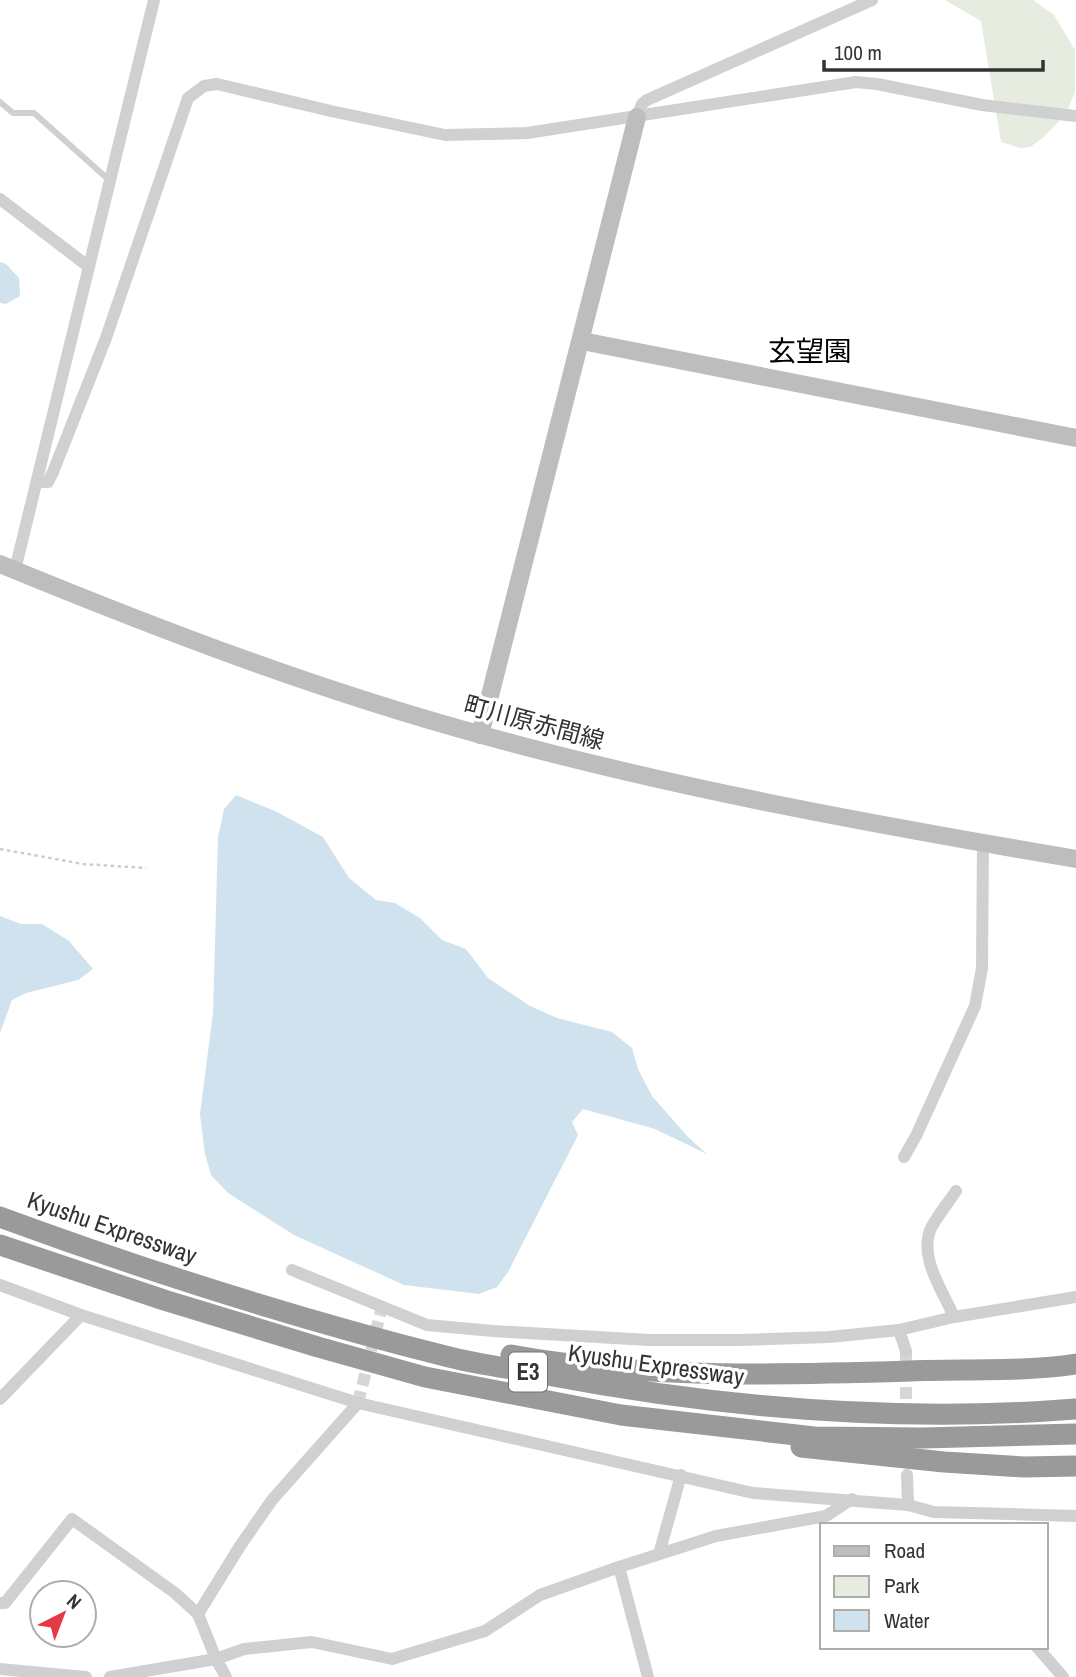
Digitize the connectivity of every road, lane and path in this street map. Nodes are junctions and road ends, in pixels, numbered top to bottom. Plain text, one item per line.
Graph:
1 (154, 0) edge
2 (872, 0) edge
3 (0, 102) edge
4 (1076, 116) edge
5 (637, 117) junction
6 (111, 181) junction
7 (0, 198) edge
8 (89, 267) junction
9 (582, 341) junction
10 (1076, 438) edge
11 (37, 482) junction
12 (7, 567) edge
13 (480, 735) junction
14 (983, 843) junction
15 (0, 849) edge
16 (1076, 859) edge
17 (146, 868) dead end
18 (904, 1157) dead end
19 (956, 1191) dead end
20 (0, 1217) edge
21 (0, 1245) edge
22 (292, 1269) dead end
23 (0, 1285) edge
24 (1076, 1297) edge
25 (81, 1315) junction
26 (954, 1317) junction
27 (329, 1325) junction
28 (899, 1330) junction
29 (906, 1351) tunnel mouth
30 (1076, 1364) edge
31 (0, 1399) edge
32 (358, 1403) junction
33 (1076, 1409) edge
34 (735, 1429) junction
35 (1076, 1434) edge
36 (1076, 1466) edge
37 (681, 1475) junction
38 (907, 1475) dead end
39 (852, 1499) junction
40 (908, 1505) junction
41 (934, 1512) junction
42 (1076, 1516) edge
43 (942, 1523) edge
44 (659, 1554) junction
45 (619, 1567) junction
46 (0, 1603) edge
47 (198, 1614) junction
48 (1039, 1649) edge
49 (216, 1660) junction
50 (0, 1669) edge
51 (86, 1677) edge
52 (110, 1677) edge
53 (226, 1677) edge
54 (649, 1677) edge
55 (1063, 1677) edge

1 - 6 street
2 - 5 street
3 - 6 lane
4 - 5 street
5 - 9 street
5 - 11 street
6 - 8 street
7 - 8 street
8 - 11 street
9 - 10 street
9 - 13 street
11 - 12 street
12 - 13 street, 町川原赤間線
13 - 14 street, 町川原赤間線
14 - 16 street, 町川原赤間線
14 - 18 street
15 - 17 path
19 - 26 street
20 - 27 highway, Kyushu Expressway / E3
21 - 34 highway, Kyushu Expressway / E3
22 - 28 street
23 - 25 street
24 - 26 street
25 - 31 street
25 - 32 street
26 - 28 street
27 - 30 highway
27 - 33 highway, Kyushu Expressway / E3
28 - 29 street
32 - 37 street
32 - 47 street
34 - 35 highway, Kyushu Expressway / E3
34 - 36 highway
37 - 39 street
37 - 44 street
38 - 40 street
39 - 40 street
39 - 44 street
40 - 41 street
41 - 42 street
41 - 43 street
44 - 45 street
45 - 49 street
45 - 54 street
46 - 47 street
47 - 49 street
48 - 55 street
49 - 52 street
49 - 53 street
50 - 51 street

